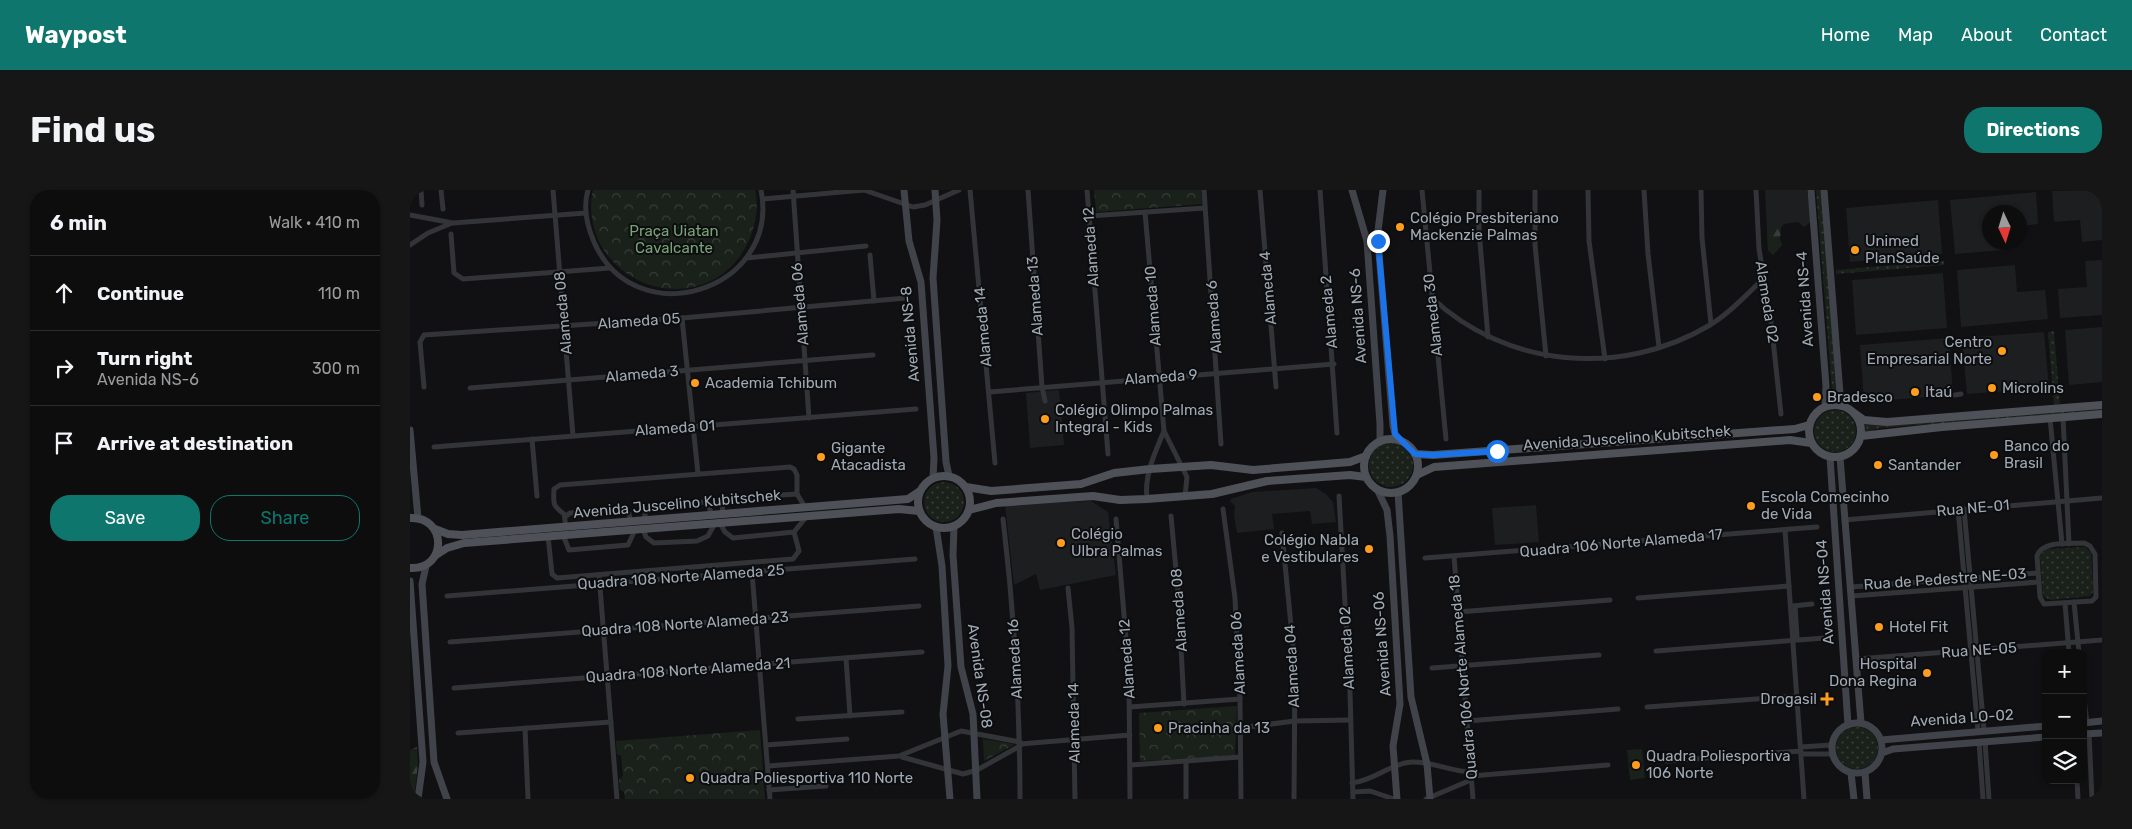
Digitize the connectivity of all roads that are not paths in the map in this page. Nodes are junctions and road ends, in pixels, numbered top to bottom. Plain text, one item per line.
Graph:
1 (421, 190) edge
2 (442, 190) edge
3 (553, 190) edge
4 (588, 190) edge
5 (761, 190) edge
6 (793, 190) edge
7 (864, 190) edge
8 (904, 190) edge
9 (935, 190) edge
10 (959, 190) edge
11 (970, 190) edge
12 (1028, 190) edge
13 (1087, 190) edge
14 (1204, 190) edge
15 (1260, 190) edge
16 (1320, 190) edge
17 (1352, 190) edge
18 (1383, 190) edge
19 (1422, 190) edge
20 (1479, 190) edge
21 (1535, 190) edge
22 (1588, 190) edge
23 (1644, 190) edge
24 (1701, 190) edge
25 (1756, 190) edge
26 (1811, 190) edge
27 (1824, 190) edge
28 (793, 196) junction
29 (763, 199) junction
30 (936, 200) junction
31 (422, 205) dead end
32 (906, 205) junction
33 (1205, 208) junction
34 (443, 209) dead end
35 (1145, 212) junction
36 (586, 213) junction
37 (555, 214) junction
38 (410, 215) edge
39 (1089, 216) junction
40 (453, 223) junction
41 (451, 234) dead end
42 (410, 245) edge
43 (866, 246) dead end
44 (796, 252) junction
45 (870, 255) dead end
46 (746, 258) junction
47 (610, 268) junction
48 (560, 272) junction
49 (1764, 278) junction
50 (1431, 297) junction
51 (906, 298) dead end
52 (874, 301) junction
53 (800, 307) junction
54 (682, 318) junction
55 (1712, 324) junction
56 (564, 326) junction
57 (1488, 337) junction
58 (1659, 348) junction
59 (873, 355) dead end
60 (1546, 356) junction
61 (1605, 359) junction
62 (805, 361) junction
63 (1334, 364) junction
64 (1275, 368) junction
65 (687, 371) junction
66 (1218, 373) junction
67 (1158, 378) junction
68 (568, 380) junction
69 (1101, 382) junction
70 (424, 387) dead end
71 (1042, 387) junction
72 (1276, 387) dead end
73 (470, 388) dead end
74 (989, 392) junction
75 (1045, 401) dead end
76 (2102, 405) edge
77 (1825, 406) junction
78 (1842, 406) junction
79 (916, 409) dead end
80 (1854, 413) junction
81 (1782, 414) dead end
82 (2102, 414) edge
83 (2063, 417) junction
84 (810, 418) junction
85 (2050, 418) junction
86 (1809, 425) junction
87 (692, 426) junction
88 (410, 430) edge
89 (1164, 430) junction
90 (1338, 433) dead end
91 (573, 436) junction
92 (1861, 436) junction
93 (532, 439) junction
94 (1446, 439) dead end
95 (1401, 441) junction
96 (1380, 442) junction
97 (1811, 443) junction
98 (1221, 444) dead end
99 (434, 446) dead end
100 (1108, 454) dead end
101 (1415, 454) junction
102 (1366, 456) junction
103 (1830, 457) junction
104 (1840, 457) junction
105 (995, 464) dead end
106 (1150, 468) junction
107 (1183, 468) junction
108 (698, 474) junction
109 (1417, 475) junction
110 (949, 476) junction
111 (1366, 477) junction
112 (933, 478) junction
113 (966, 486) junction
114 (1377, 489) junction
115 (920, 491) junction
116 (1398, 492) junction
117 (798, 494) junction
118 (537, 496) dead end
119 (1185, 496) junction
120 (1339, 496) dead end
121 (2102, 498) edge
122 (1146, 499) junction
123 (2058, 501) junction
124 (2067, 501) junction
125 (805, 507) junction
126 (1964, 508) junction
127 (1223, 509) dead end
128 (1958, 509) junction
129 (969, 510) junction
130 (919, 511) junction
131 (722, 514) junction
132 (712, 515) junction
133 (807, 516) junction
134 (1171, 516) dead end
135 (565, 517) junction
136 (414, 518) edge
137 (1003, 519) dead end
138 (1116, 519) dead end
139 (1844, 520) junction
140 (631, 522) junction
141 (717, 523) junction
142 (641, 526) junction
143 (954, 526) junction
144 (566, 527) junction
145 (936, 527) junction
146 (1817, 527) dead end
147 (435, 529) junction
148 (1785, 530) junction
149 (794, 532) junction
150 (1282, 534) dead end
151 (563, 535) junction
152 (548, 536) junction
153 (2062, 544) junction
154 (2069, 544) junction
155 (436, 555) junction
156 (1454, 556) junction
157 (1425, 558) dead end
158 (793, 559) junction
159 (915, 559) dead end
160 (426, 566) junction
161 (2099, 567) edge
162 (410, 568) edge
163 (794, 569) junction
164 (752, 572) junction
165 (2038, 573) junction
166 (599, 575) junction
167 (2099, 576) edge
168 (1966, 577) junction
169 (410, 581) edge
170 (2039, 582) junction
171 (600, 584) junction
172 (1789, 586) junction
173 (1851, 586) junction
174 (1971, 587) junction
175 (1068, 588) dead end
176 (1964, 588) junction
177 (447, 596) dead end
178 (1852, 596) junction
179 (1638, 598) dead end
180 (1610, 600) dead end
181 (2074, 602) junction
182 (2065, 603) junction
183 (1812, 604) dead end
184 (919, 606) dead end
185 (1793, 606) junction
186 (1458, 612) junction
187 (756, 618) junction
188 (604, 630) junction
189 (1825, 638) dead end
190 (1795, 639) junction
191 (2102, 640) edge
192 (450, 642) dead end
193 (2078, 642) junction
194 (2069, 643) junction
195 (2069, 649) edge
196 (2079, 649) edge
197 (1973, 650) junction
198 (922, 652) dead end
199 (1656, 652) dead end
200 (1599, 655) dead end
201 (846, 658) junction
202 (1857, 659) junction
203 (760, 664) junction
204 (1462, 666) junction
205 (1432, 668) dead end
206 (607, 676) junction
207 (454, 688) dead end
208 (1797, 696) junction
209 (1240, 699) junction
210 (1184, 704) junction
211 (1130, 707) junction
212 (1647, 707) dead end
213 (1618, 709) dead end
214 (902, 712) dead end
215 (850, 716) junction
216 (798, 719) dead end
217 (1350, 720) junction
218 (1295, 721) junction
219 (1467, 721) junction
220 (2102, 721) edge
221 (611, 722) junction
222 (1861, 723) junction
223 (2087, 723) edge
224 (1848, 725) junction
225 (2042, 726) edge
226 (525, 728) junction
227 (1239, 728) junction
228 (1981, 731) junction
229 (2102, 733) edge
230 (458, 734) dead end
231 (974, 734) junction
232 (2087, 734) edge
233 (946, 736) junction
234 (1130, 736) junction
235 (2042, 737) edge
236 (847, 739) dead end
237 (2086, 739) edge
238 (1075, 740) junction
239 (1881, 740) junction
240 (1982, 742) junction
241 (1020, 744) junction
242 (766, 745) junction
243 (1831, 746) junction
244 (1801, 751) junction
245 (1882, 753) junction
246 (1832, 754) junction
247 (899, 756) junction
248 (1240, 757) junction
249 (1186, 761) junction
250 (1667, 761) dead end
251 (1427, 764) junction
252 (1131, 765) junction
253 (1608, 765) dead end
254 (768, 766) junction
255 (1395, 768) junction
256 (947, 769) junction
257 (977, 770) junction
258 (1851, 773) junction
259 (1865, 773) junction
260 (1471, 776) junction
261 (1352, 782) junction
262 (2077, 784) edge
263 (826, 786) dead end
264 (769, 790) junction
265 (1353, 792) junction
266 (1429, 798) edge
267 (418, 799) edge
268 (447, 799) edge
269 (528, 799) edge
270 (617, 799) edge
271 (770, 799) edge
272 (950, 799) edge
273 (977, 799) edge
274 (1020, 799) edge
275 (1075, 799) edge
276 (1130, 799) edge
277 (1186, 799) edge
278 (1241, 799) edge
279 (1294, 799) edge
280 (1353, 799) edge
281 (1396, 799) edge
282 (1473, 799) edge
283 (1804, 799) edge
284 (1854, 799) edge
285 (1867, 799) edge
286 (1984, 799) edge
287 (1989, 799) edge
288 (2078, 799) edge
289 (2092, 799) edge

1 - 31 street
2 - 34 street
3 - 37 street, Alameda 08
4 - 36 street
5 - 29 street
6 - 28 street, Alameda 06
7 - 28 street
7 - 32 street
8 - 32 street, Avenida NS-8
9 - 30 street, Avenida NS-8
10 - 30 street
11 - 74 street, Alameda 14
12 - 71 street, Alameda 13
13 - 39 street, Alameda 12
14 - 33 street, Alameda 6
15 - 64 street, Alameda 4
16 - 63 street, Alameda 2
17 - 96 street, Avenida NS-6
18 - 95 street, Avenida NS-6
19 - 50 street, Alameda 30
20 - 57 street
21 - 60 street
22 - 61 street
23 - 58 street
24 - 55 street
25 - 49 street, Alameda 02
26 - 77 street, Avenida NS-4
27 - 78 street, Avenida NS-4
28 - 29 street
28 - 44 street, Alameda 06
29 - 46 street
30 - 32 street
30 - 110 street, Avenida NS-8
32 - 112 street, Avenida NS-8
33 - 35 street
33 - 66 street, Alameda 6
35 - 39 street
35 - 67 street, Alameda 10
36 - 37 street
36 - 47 street
37 - 40 street
37 - 48 street, Alameda 08
38 - 40 street
39 - 69 street, Alameda 12
40 - 42 street
41 - 48 street
43 - 44 street
44 - 46 street
44 - 53 street, Alameda 06
45 - 52 street
46 - 47 street
47 - 48 street
48 - 56 street, Alameda 08
49 - 55 street
49 - 81 street, Alameda 02
50 - 57 street
50 - 94 street, Alameda 30
51 - 52 street, Alameda 05
52 - 53 street, Alameda 05
53 - 54 street, Alameda 05
53 - 62 street, Alameda 06
54 - 56 street, Alameda 05
54 - 65 street
55 - 58 street
56 - 68 street, Alameda 08
56 - 70 street, Alameda 05
57 - 60 street
58 - 61 street
59 - 62 street, Alameda 3
60 - 61 street
62 - 65 street, Alameda 3
62 - 84 street, Alameda 06
63 - 64 street, Alameda 9
63 - 90 street, Alameda 2
64 - 66 street, Alameda 9
64 - 72 street, Alameda 4
65 - 68 street, Alameda 3
65 - 87 street
66 - 67 street, Alameda 9
66 - 98 street, Alameda 6
67 - 69 street, Alameda 9
67 - 89 street, Alameda 10
68 - 73 street, Alameda 3
68 - 91 street, Alameda 08
69 - 71 street, Alameda 9
69 - 100 street, Alameda 12
71 - 74 street, Alameda 9
71 - 75 street, Alameda 13
74 - 105 street, Alameda 14
76 - 80 main road
77 - 78 main road
77 - 86 main road
78 - 80 main road
79 - 84 street, Alameda 01
80 - 92 main road
82 - 83 main road
83 - 85 main road
83 - 124 street
84 - 87 street, Alameda 01
85 - 92 main road
85 - 123 street
86 - 97 main road
86 - 101 main road, Avenida Juscelino Kubitschek
87 - 91 street, Alameda 01
87 - 108 street
88 - 136 street
89 - 106 street, Alameda 10
89 - 107 street, Alameda 10
91 - 93 street, Alameda 01
92 - 104 main road
93 - 99 street, Alameda 01
93 - 118 street
95 - 96 main road
95 - 101 main road
96 - 102 main road
97 - 103 main road
97 - 109 main road, Avenida Juscelino Kubitschek
101 - 109 main road
102 - 107 main road
102 - 111 main road
103 - 104 main road
103 - 224 street, Avenida NS-04
104 - 139 street, Avenida NS-04
106 - 107 main road
106 - 113 main road
106 - 122 street, Alameda 10
107 - 119 street, Alameda 10
108 - 117 street
108 - 135 street
109 - 116 main road
110 - 112 main road
110 - 113 main road
111 - 114 main road
111 - 119 main road
112 - 115 main road
113 - 129 main road
114 - 116 main road
114 - 255 street, Avenida NS-06
115 - 125 main road, Avenida Juscelino Kubitschek
115 - 130 main road
116 - 251 street, Avenida NS-06
117 - 125 street
117 - 131 street
119 - 122 main road
120 - 217 street, Alameda 02
121 - 124 street, Rua NE-01
122 - 129 main road
123 - 124 street, Rua NE-01
123 - 126 street, Rua NE-01
123 - 153 street
124 - 154 street
125 - 131 main road, Avenida Juscelino Kubitschek
126 - 128 street, Rua NE-01
126 - 168 street
127 - 209 street, Alameda 06
128 - 139 street, Rua NE-01
128 - 168 street
129 - 143 main road
130 - 133 main road, Avenida Juscelino Kubitschek
130 - 145 main road
131 - 132 main road, Avenida Juscelino Kubitschek
132 - 142 main road, Avenida Juscelino Kubitschek
132 - 142 street
133 - 141 main road, Avenida Juscelino Kubitschek
133 - 149 street
134 - 210 street, Alameda 08
135 - 140 street
135 - 144 street
136 - 147 main road, Avenida Juscelino Kubitschek
137 - 241 street, Alameda 16
138 - 211 street, Alameda 12
139 - 173 street, Avenida NS-04
140 - 142 main road, Avenida Juscelino Kubitschek
140 - 144 main road, Avenida Juscelino Kubitschek
141 - 142 main road, Avenida Juscelino Kubitschek
141 - 142 street
141 - 149 street
142 - 151 main road, Avenida Juscelino Kubitschek
142 - 151 street, Avenida Juscelino Kubitschek
143 - 145 main road
143 - 231 street, Avenida NS-08
144 - 147 main road, Avenida Juscelino Kubitschek
145 - 233 street, Avenida NS-08
146 - 148 street, Quadra 106 Norte Alameda 17
147 - 155 main road
148 - 156 street, Quadra 106 Norte Alameda 17
148 - 172 street
149 - 158 street
150 - 218 street, Alameda 04
151 - 152 main road, Avenida Juscelino Kubitschek
152 - 155 main road, Avenida Juscelino Kubitschek
152 - 166 street
153 - 154 street
153 - 165 street
154 - 161 street
155 - 160 main road
156 - 157 street, Quadra 106 Norte Alameda 17
156 - 186 street, Quadra 106 Norte Alameda 18
158 - 163 street
158 - 166 street
159 - 163 street, Quadra 108 Norte Alameda 25
160 - 162 main road
160 - 268 street
161 - 167 street
163 - 164 street, Quadra 108 Norte Alameda 25
164 - 171 street, Quadra 108 Norte Alameda 25
164 - 187 street
165 - 168 street, Rua de Pedestre NE-03
165 - 170 street
166 - 171 street
167 - 181 street
168 - 173 street, Rua de Pedestre NE-03
168 - 174 street
168 - 176 street
169 - 267 street
170 - 174 street, Rua de Pedestre NE-03
170 - 182 street
171 - 177 street, Quadra 108 Norte Alameda 25
171 - 188 street
172 - 179 street
172 - 185 street
173 - 178 street, Avenida NS-04
174 - 176 street, Rua de Pedestre NE-03
174 - 197 street
175 - 238 street, Alameda 14
176 - 178 street, Rua de Pedestre NE-03
176 - 197 street
178 - 202 street, Avenida NS-04
180 - 186 street
181 - 182 street
181 - 193 street
182 - 194 street
183 - 185 street
184 - 187 street, Quadra 108 Norte Alameda 23
185 - 190 street
186 - 204 street, Quadra 106 Norte Alameda 18
187 - 188 street, Quadra 108 Norte Alameda 23
187 - 203 street
188 - 192 street, Quadra 108 Norte Alameda 23
188 - 206 street
189 - 190 street
190 - 199 street
190 - 208 street
191 - 193 street, Rua NE-05
193 - 194 street, Rua NE-05
193 - 196 street
194 - 195 street
194 - 197 street, Rua NE-05
197 - 202 street, Rua NE-05
197 - 228 street
198 - 201 street, Quadra 108 Norte Alameda 21
200 - 204 street
201 - 203 street, Quadra 108 Norte Alameda 21
201 - 215 street
202 - 222 street, Avenida NS-04
203 - 206 street, Quadra 108 Norte Alameda 21
203 - 242 street
204 - 205 street
204 - 219 street, Quadra 106 Norte Alameda 18
206 - 207 street, Quadra 108 Norte Alameda 21
206 - 221 street
208 - 212 street
208 - 244 street
209 - 210 street
209 - 227 street, Alameda 06
210 - 211 street
211 - 234 street, Alameda 12
213 - 219 street
214 - 215 street
215 - 216 street
217 - 218 street
217 - 261 street, Alameda 02
218 - 227 street
218 - 279 street, Alameda 04
219 - 260 street, Quadra 106 Norte Alameda 18
220 - 223 street
221 - 226 street
221 - 270 street
222 - 224 street
222 - 239 street
224 - 243 street
225 - 228 street, Avenida LO-02
226 - 230 street
226 - 269 street
227 - 248 street, Alameda 06
228 - 239 street, Avenida LO-02
229 - 232 street
231 - 233 street
231 - 241 street
231 - 257 street, Avenida NS-08
233 - 247 street
233 - 256 street, Avenida NS-08
234 - 238 street
234 - 252 street, Alameda 12
235 - 240 street, Avenida LO-02
236 - 242 street
237 - 289 street
238 - 241 street
238 - 275 street, Alameda 14
239 - 245 street
240 - 245 street, Avenida LO-02
240 - 286 street
240 - 287 street
241 - 257 street
241 - 274 street, Alameda 16
242 - 254 street
243 - 244 street
243 - 246 street
244 - 246 street
244 - 250 street
244 - 283 street
245 - 259 street
246 - 258 street
247 - 254 street
247 - 256 street
248 - 249 street
248 - 278 street, Alameda 06
249 - 252 street
249 - 277 street
251 - 255 street
251 - 260 street
251 - 266 street, Avenida NS-06
252 - 276 street, Alameda 12
253 - 260 street
254 - 264 street
255 - 261 street
255 - 281 street, Avenida NS-06
256 - 257 street
256 - 272 street, Avenida NS-08
257 - 273 street, Avenida NS-08
258 - 259 street
258 - 284 street
259 - 285 street
260 - 266 street
260 - 282 street, Quadra 106 Norte Alameda 18
261 - 265 street, Alameda 02
262 - 288 street
263 - 264 street
264 - 271 street
265 - 280 street, Alameda 02
265 - 281 street

